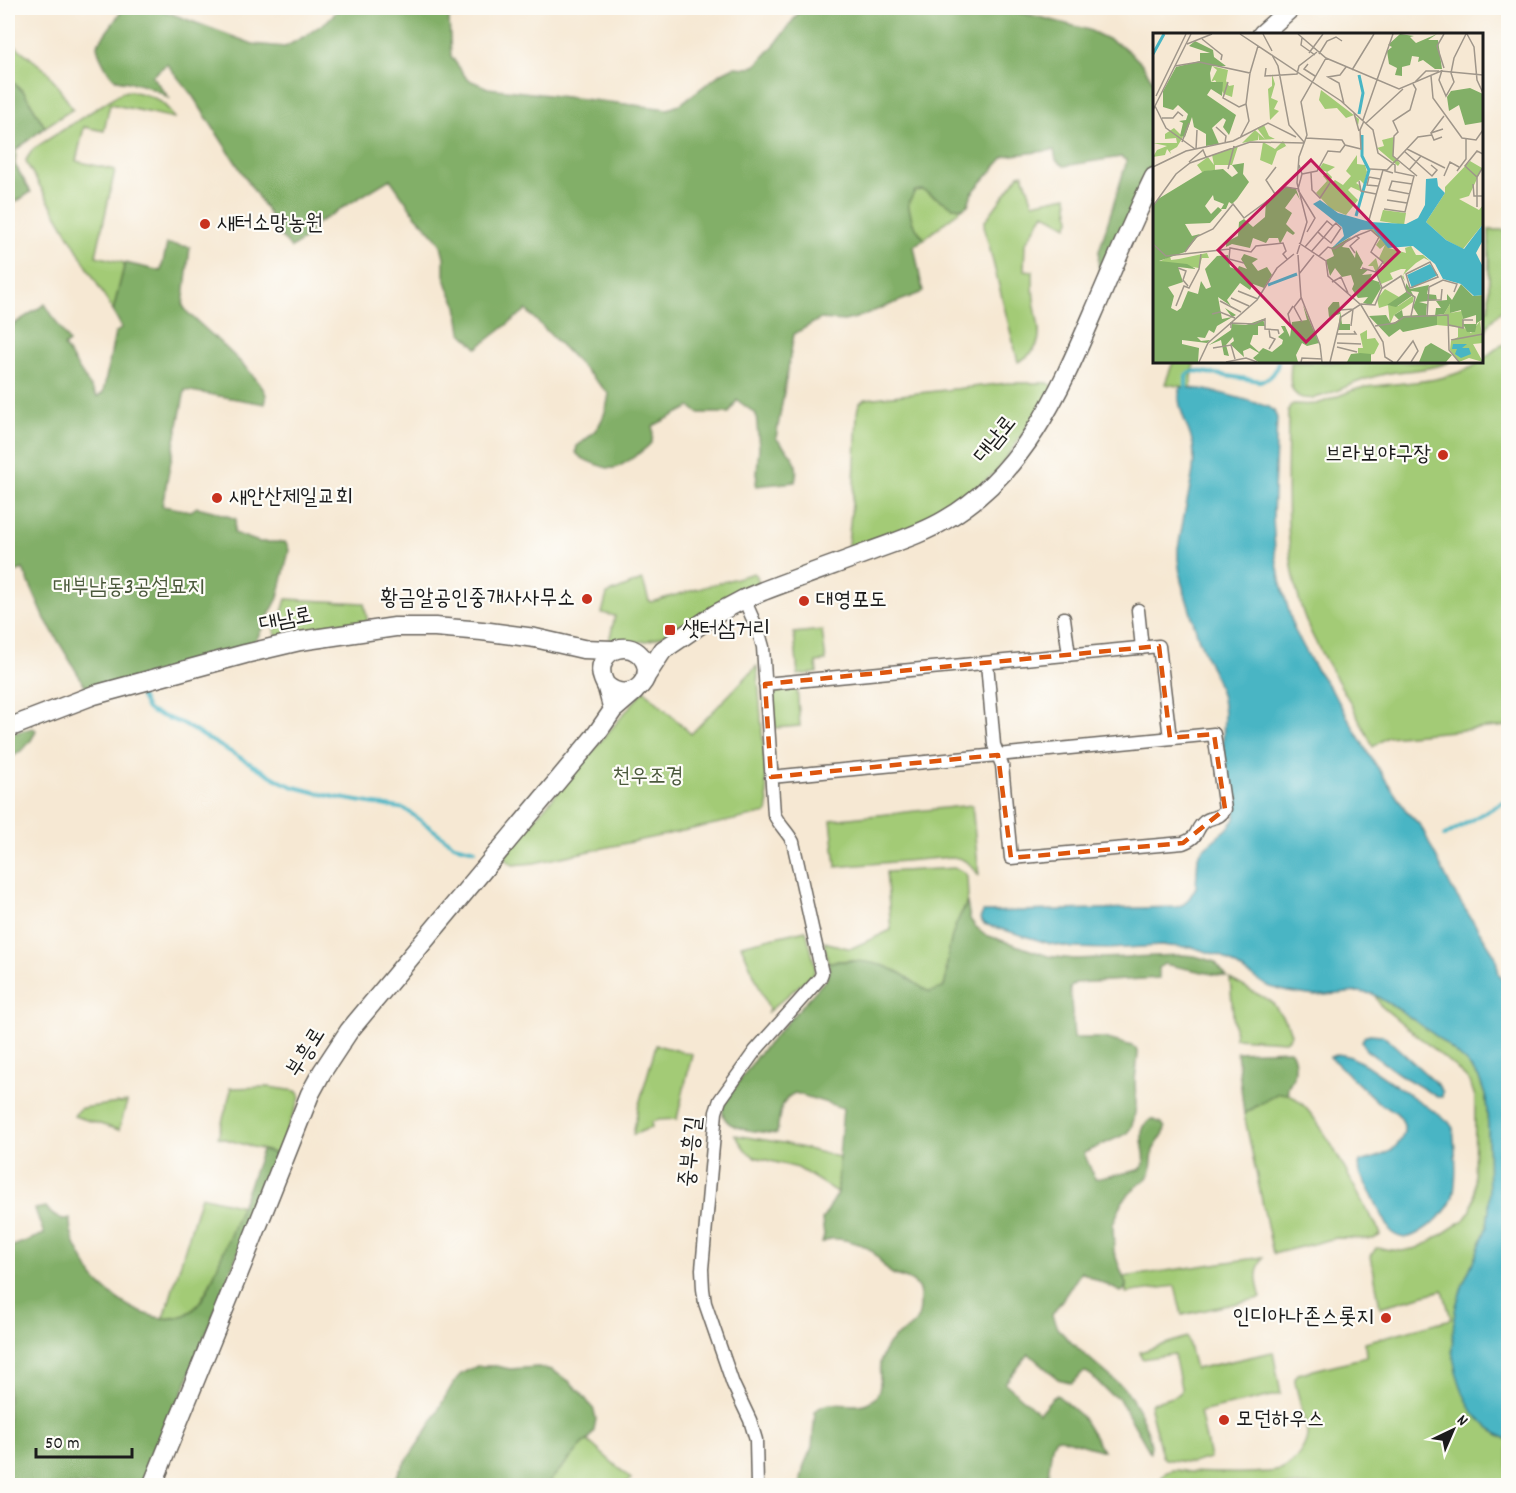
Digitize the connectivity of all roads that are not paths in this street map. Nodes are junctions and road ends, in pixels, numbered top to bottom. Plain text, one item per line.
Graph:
1 (1291, 8) edge
2 (1263, 33) edge
3 (1153, 182) edge
4 (744, 599) junction
5 (1138, 610) dead end
6 (1064, 618) dead end
7 (1142, 648) junction
8 (583, 649) junction
9 (632, 649) junction
10 (613, 650) junction
11 (663, 650) junction
12 (1069, 655) junction
13 (987, 663) junction
14 (604, 679) junction
15 (640, 683) junction
16 (765, 684) junction
17 (613, 710) junction
18 (8, 728) edge
19 (1170, 738) junction
20 (998, 755) junction
21 (771, 777) junction
22 (152, 1485) edge
23 (758, 1485) edge

1 - 2 street
3 - 4 street, 대남로
4 - 11 street, 대남로
4 - 16 street
5 - 7 street
6 - 12 street
7 - 12 street
7 - 19 street
8 - 10 street, 대남로
8 - 14 street
8 - 18 street, 대남로
9 - 10 street
9 - 11 street
9 - 15 street
10 - 14 street
11 - 15 street, 부흥로
12 - 13 street
13 - 16 street
13 - 20 street
14 - 15 street
14 - 17 street
15 - 17 street, 부흥로
16 - 21 street
17 - 22 street, 부흥로
19 - 20 street
19 - 20 street
20 - 21 street
21 - 23 street, 중부흥길

